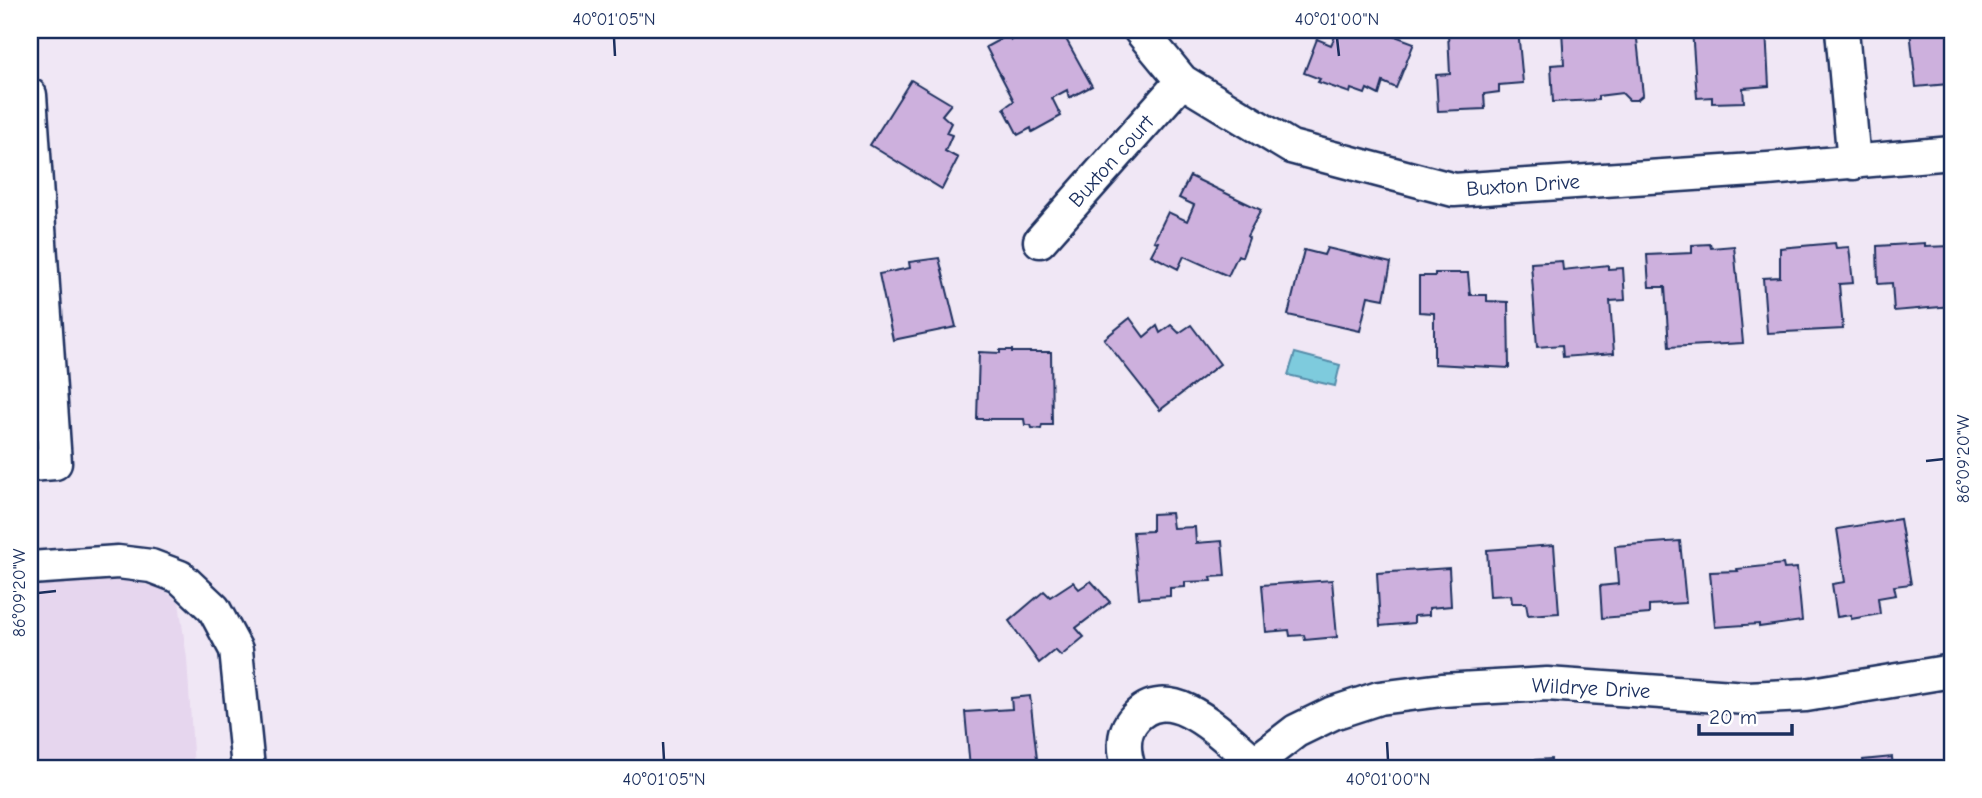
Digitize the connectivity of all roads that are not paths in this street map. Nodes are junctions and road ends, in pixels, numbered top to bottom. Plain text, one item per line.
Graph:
1 (1140, 30) edge
2 (1842, 30) edge
3 (1182, 81) junction
4 (30, 96) edge
5 (1952, 153) edge
6 (1854, 163) junction
7 (1040, 241) dead end
8 (30, 465) edge
9 (30, 568) edge
10 (1952, 671) edge
11 (1251, 765) edge
12 (248, 768) edge
13 (1129, 768) edge

1 - 3 street, Buxton Drive
2 - 6 street
3 - 6 street, Buxton Drive
3 - 7 street, Buxton court
4 - 8 street
5 - 6 street, Buxton Drive
9 - 12 street
10 - 11 street, Wildrye Drive
11 - 13 street

